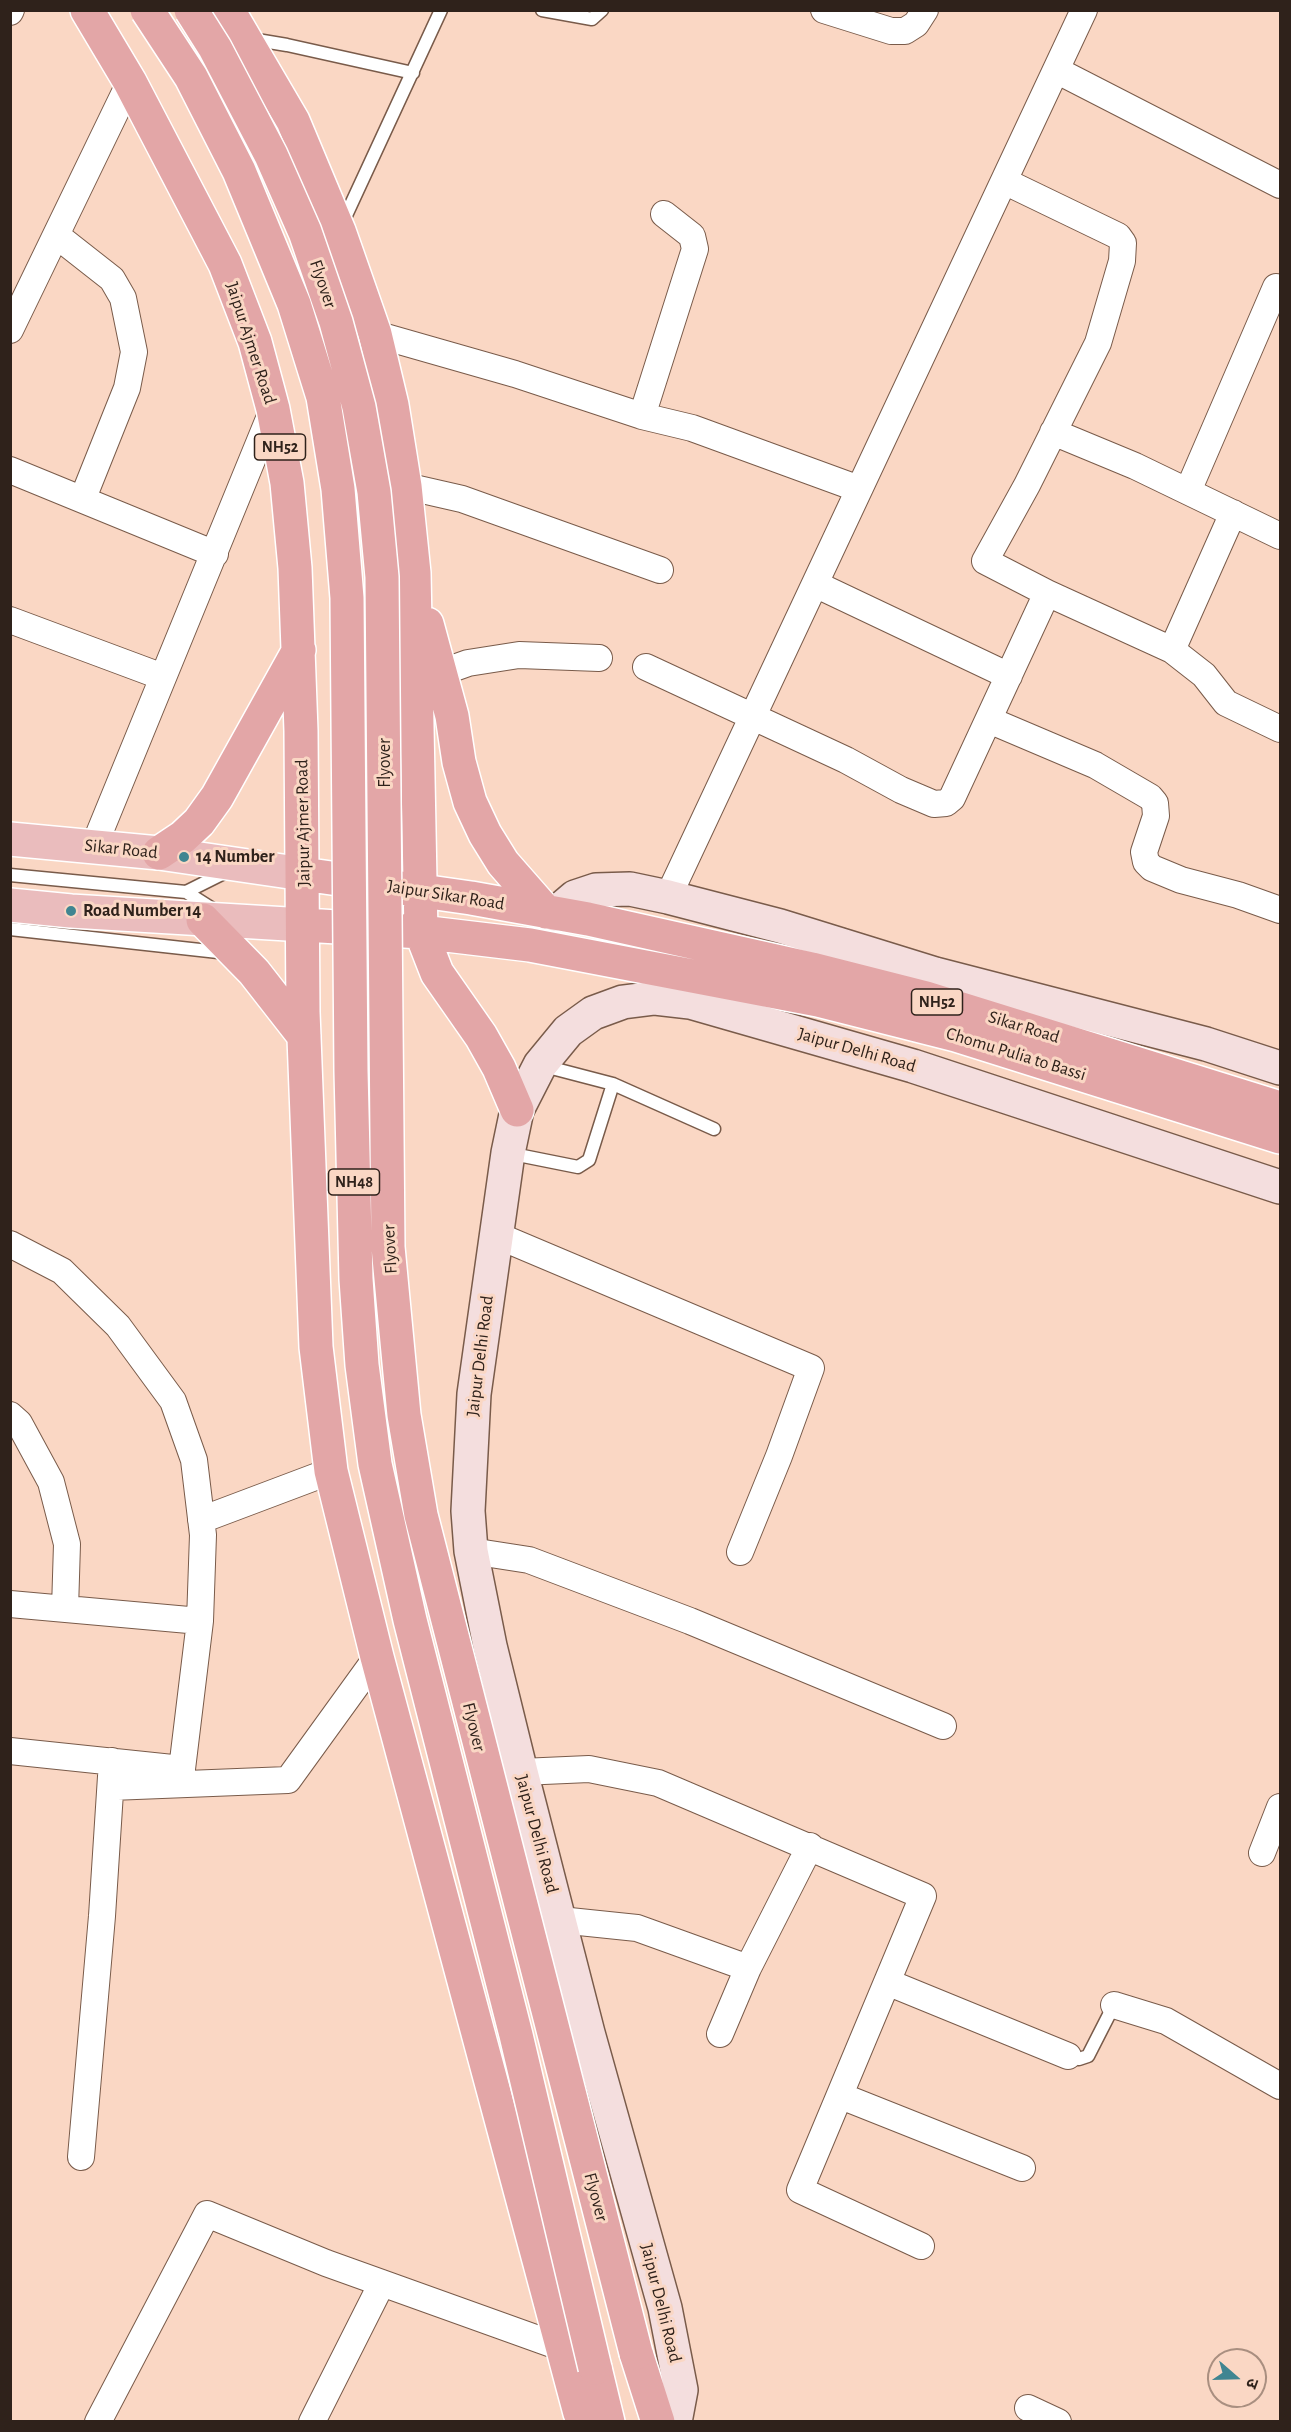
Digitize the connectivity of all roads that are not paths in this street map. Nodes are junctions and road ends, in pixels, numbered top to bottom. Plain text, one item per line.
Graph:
1 (87, 10) edge
2 (147, 10) edge
3 (191, 10) edge
4 (228, 10) edge
5 (441, 10) edge
6 (542, 10) edge
7 (602, 10) edge
8 (825, 10) edge
9 (925, 10) edge
10 (1084, 10) edge
11 (247, 39) junction
12 (1056, 70) junction
13 (413, 72) junction
14 (130, 82) junction
15 (1004, 181) junction
16 (1281, 185) edge
17 (664, 214) dead end
18 (339, 231) junction
19 (56, 235) junction
20 (1276, 287) dead end
21 (10, 330) edge
22 (375, 334) junction
23 (273, 409) junction
24 (642, 416) junction
25 (1053, 432) junction
26 (10, 470) edge
27 (405, 486) junction
28 (859, 489) junction
29 (1188, 491) junction
30 (82, 498) junction
31 (1233, 513) junction
32 (1281, 536) edge
33 (214, 554) junction
34 (660, 570) dead end
35 (414, 573) junction
36 (814, 584) junction
37 (1047, 593) junction
38 (10, 620) edge
39 (299, 650) junction
40 (1172, 650) junction
41 (599, 658) dead end
42 (646, 667) dead end
43 (440, 673) junction
44 (1009, 676) junction
45 (163, 677) junction
46 (752, 718) junction
47 (989, 720) junction
48 (1281, 729) edge
49 (10, 839) edge
50 (94, 846) junction
51 (159, 853) junction
52 (240, 865) junction
53 (303, 874) junction
54 (10, 875) edge
55 (419, 891) junction
56 (186, 892) junction
57 (668, 897) junction
58 (10, 905) edge
59 (1281, 910) edge
60 (550, 913) junction
61 (588, 919) joint
62 (218, 921) junction
63 (304, 925) junction
64 (10, 929) edge
65 (421, 932) junction
66 (237, 955) junction
67 (304, 1036) junction
68 (540, 1065) junction
69 (1281, 1068) edge
70 (613, 1084) junction
71 (1281, 1108) edge
72 (517, 1110) junction
73 (714, 1129) dead end
74 (1281, 1137) edge
75 (508, 1153) junction
76 (1281, 1187) edge
77 (496, 1235) junction
78 (10, 1244) edge
79 (10, 1415) edge
80 (331, 1471) junction
81 (201, 1520) junction
82 (471, 1551) junction
83 (740, 1552) dead end
84 (10, 1604) edge
85 (65, 1609) junction
86 (200, 1621) junction
87 (376, 1657) junction
88 (943, 1725) dead end
89 (10, 1751) edge
90 (112, 1761) junction
91 (521, 1772) junction
92 (111, 1787) junction
93 (1281, 1807) edge
94 (810, 1846) junction
95 (1262, 1853) dead end
96 (560, 1920) junction
97 (748, 1968) junction
98 (886, 1982) junction
99 (1114, 2005) joint
100 (720, 2034) dead end
101 (1068, 2056) joint
102 (1281, 2086) edge
103 (841, 2096) junction
104 (81, 2157) dead end
105 (1022, 2168) dead end
106 (921, 2246) dead end
107 (382, 2283) junction
108 (563, 2348) junction
109 (1028, 2408) dead end
110 (98, 2421) edge
111 (312, 2421) edge
112 (588, 2421) edge
113 (608, 2421) edge
114 (658, 2421) edge
115 (675, 2421) edge
116 (1058, 2421) edge

1 - 14 highway, Jaipur Ajmer Road / NH52
2 - 113 highway, Flyover / NH48, bridge
3 - 114 highway, Flyover / NH48, bridge
4 - 11 highway
5 - 13 lane
6 - 7 lane
8 - 9 street
10 - 12 street
11 - 13 lane
11 - 18 highway
12 - 15 street
12 - 16 street
13 - 18 lane
14 - 19 street
14 - 23 highway, Jaipur Ajmer Road / NH52
15 - 25 street
15 - 28 street
17 - 24 street
18 - 22 highway
19 - 21 street
19 - 30 street
20 - 29 street
22 - 24 street
22 - 27 highway
23 - 33 street
23 - 39 highway, Jaipur Ajmer Road / NH52
24 - 28 street
25 - 29 street
25 - 37 street
26 - 30 street
27 - 34 street
27 - 35 highway
28 - 36 street
29 - 31 street
30 - 33 street
31 - 32 street
31 - 40 street
33 - 45 street
35 - 43 highway
35 - 55 highway
36 - 44 street
36 - 46 street
37 - 40 street
37 - 44 street
38 - 45 street
39 - 51 highway
39 - 53 highway, Jaipur Ajmer Road / NH52
40 - 48 street
41 - 43 street
42 - 46 street
43 - 60 highway
44 - 47 street
45 - 50 street
46 - 47 street
46 - 57 street
47 - 59 street
49 - 50 main road, Sikar Road
50 - 51 main road, Sikar Road
51 - 52 main road, Sikar Road
52 - 53 main road, Sikar Road
52 - 56 lane
53 - 55 highway, Jaipur Sikar Road / NH52
53 - 63 highway, Jaipur Ajmer Road / NH52
54 - 56 lane
55 - 60 highway, Jaipur Sikar Road / NH52
55 - 65 highway
56 - 62 lane
57 - 60 main road
57 - 69 main road
58 - 62 main road
60 - 61 highway, Jaipur Sikar Road / NH52
61 - 71 highway, Sikar Road / NH52
62 - 63 main road
62 - 66 highway
63 - 65 highway, NH52
63 - 67 highway, Jaipur Ajmer Road
64 - 66 lane
65 - 72 highway
65 - 74 highway, Chomu Pulia to Bassi / NH52
66 - 67 highway
67 - 80 highway, Jaipur Ajmer Road
68 - 70 lane
68 - 72 main road, Jaipur Delhi Road
68 - 76 main road, Jaipur Delhi Road
70 - 73 lane
70 - 75 lane
72 - 75 main road, Jaipur Delhi Road
75 - 77 main road, Jaipur Delhi Road
77 - 82 main road, Jaipur Delhi Road
77 - 83 street
78 - 81 street
79 - 85 street
80 - 81 street
80 - 87 highway, Jaipur Ajmer Road
81 - 86 street
82 - 88 street
82 - 91 main road, Jaipur Delhi Road
84 - 85 street
85 - 86 street
86 - 90 street
87 - 92 street
87 - 108 highway, Jaipur Ajmer Road
89 - 90 street
90 - 92 street
91 - 94 street
91 - 96 main road, Jaipur Delhi Road
92 - 104 street
93 - 95 street
94 - 97 street
94 - 98 street
96 - 97 street
96 - 115 main road, Jaipur Delhi Road
97 - 100 street
98 - 101 street
98 - 103 street
99 - 101 lane
99 - 102 street
103 - 105 street
103 - 106 street
107 - 108 street
107 - 110 street
107 - 111 street
108 - 112 highway, Jaipur Ajmer Road
109 - 116 street

